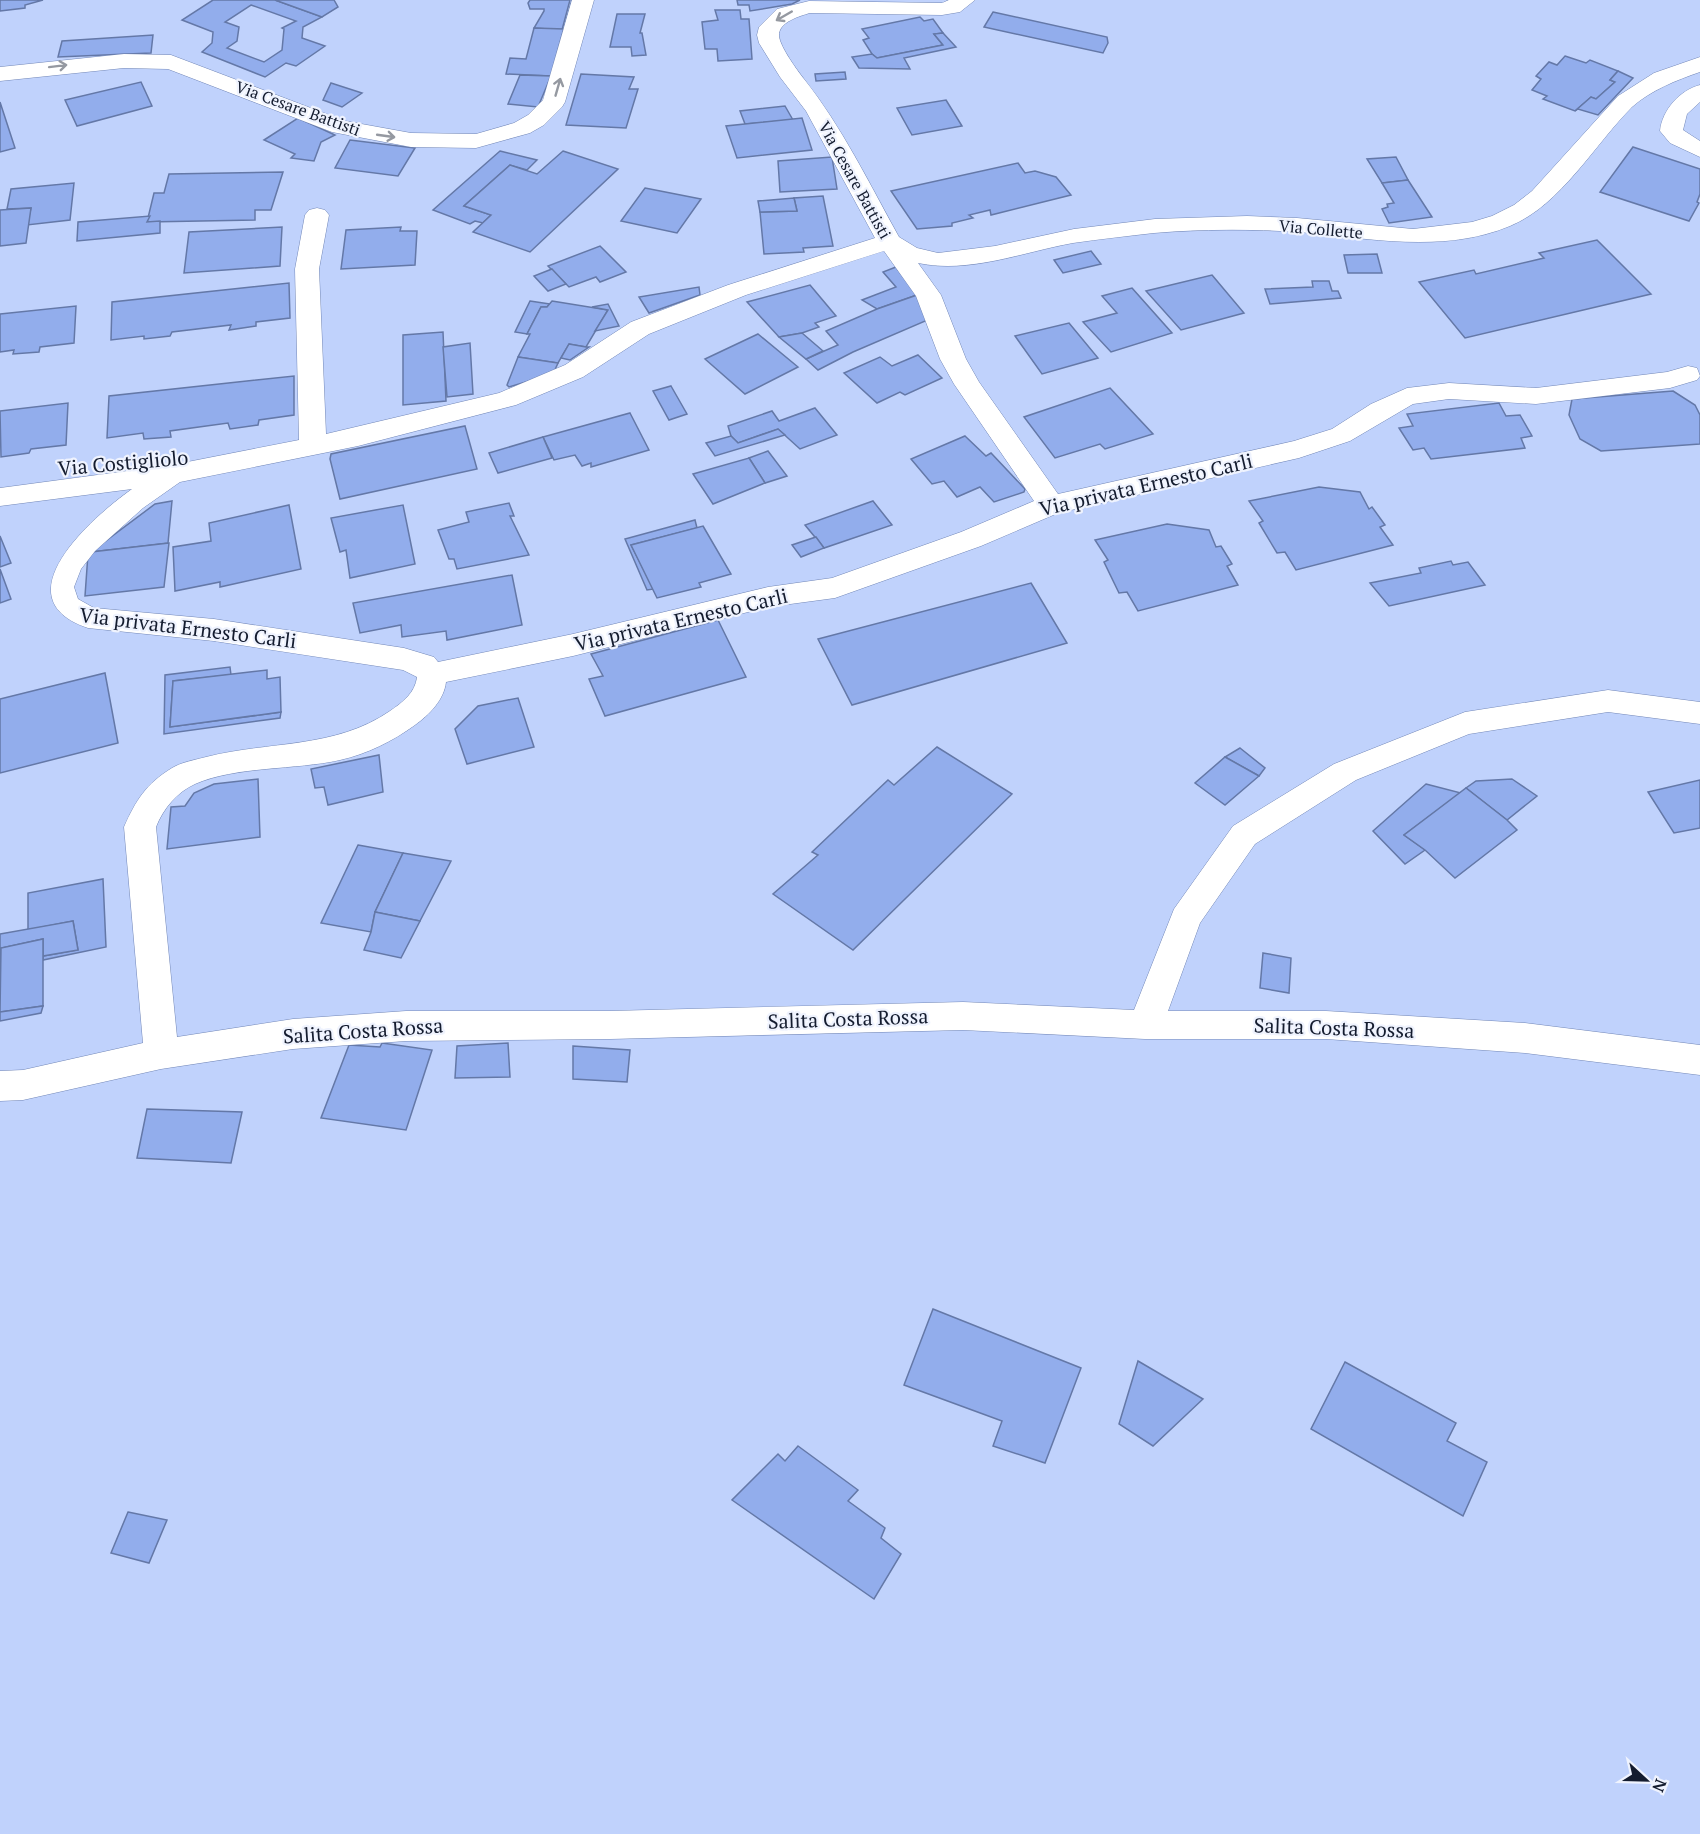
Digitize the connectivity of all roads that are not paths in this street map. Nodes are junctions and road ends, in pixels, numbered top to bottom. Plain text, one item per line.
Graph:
1 (583, 0) edge
2 (964, 0) edge
3 (1700, 64) edge
4 (0, 74) edge
5 (1700, 92) edge
6 (1700, 150) edge
7 (317, 215) dead end
8 (889, 241) junction
9 (1688, 374) dead end
10 (313, 446) junction
11 (247, 459) junction
12 (172, 474) junction
13 (0, 476) edge
14 (0, 497) edge
15 (1051, 506) junction
16 (432, 674) junction
17 (1700, 713) edge
18 (1145, 1025) junction
19 (161, 1054) junction
20 (1700, 1060) edge
21 (0, 1086) edge

4 -> 1 street, Via Cesare Battisti
2 -> 8 street, Via Cesare Battisti
3 - 8 street, Via Collette
5 - 6 street
7 - 10 street
8 - 10 street, Via privata Ernesto Carli
8 - 15 street, Via Cesare Battisti
9 - 15 street, Via privata Ernesto Carli
10 - 11 street, Via privata Ernesto Carli
11 - 12 street, Via privata Ernesto Carli
11 - 13 street, Via Costigliolo
12 - 14 street, Via privata Ernesto Carli
12 - 16 street, Via privata Ernesto Carli
15 - 16 street, Via privata Ernesto Carli
16 - 19 street
17 - 18 street
18 - 19 street, Salita Costa Rossa
18 - 20 street, Salita Costa Rossa
19 - 21 street, Salita Costa Rossa

